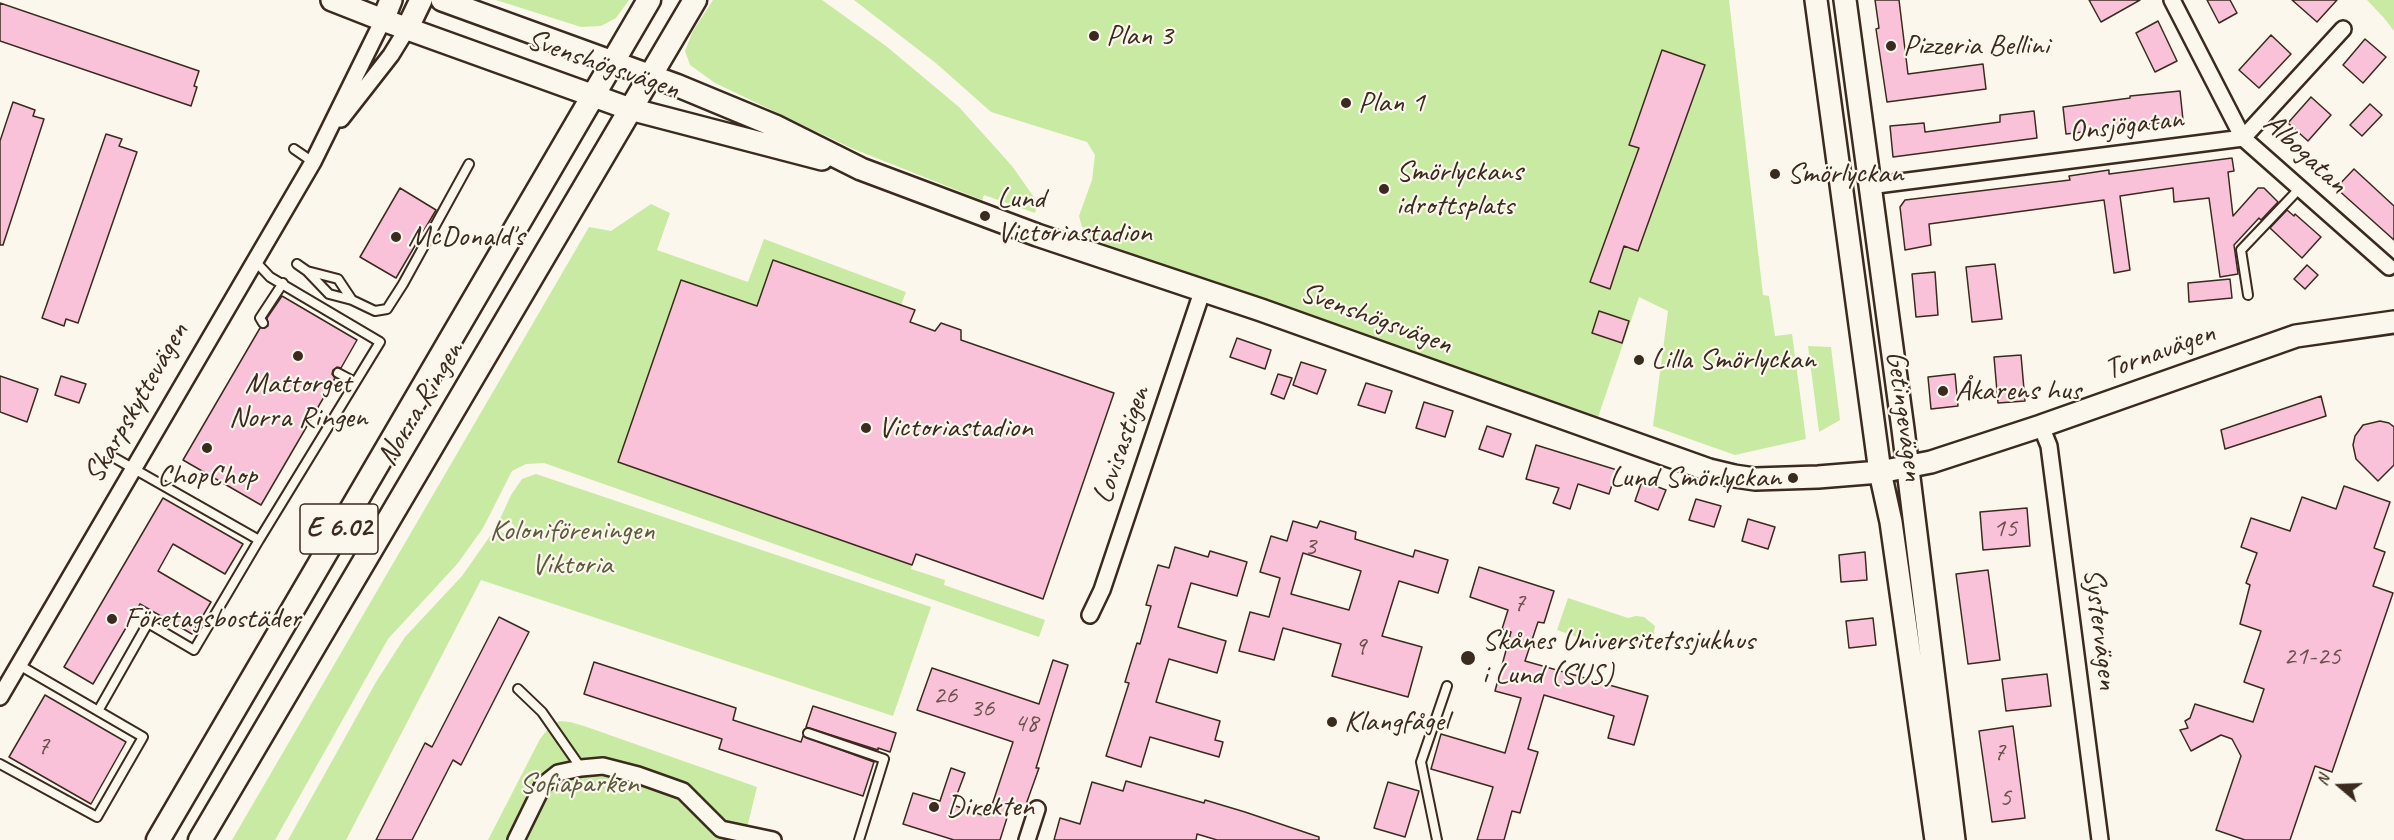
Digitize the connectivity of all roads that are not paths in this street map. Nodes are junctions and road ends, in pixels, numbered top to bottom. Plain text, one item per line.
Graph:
1 (332, 0) edge
2 (391, 0) edge
3 (421, 0) edge
4 (442, 0) edge
5 (649, 0) edge
6 (695, 0) edge
7 (1816, 0) edge
8 (1845, 0) edge
9 (2172, 0) edge
10 (383, 20) junction
11 (407, 29) junction
12 (2343, 29) dead end
13 (613, 61) junction
14 (650, 75) junction
15 (592, 95) junction
16 (630, 109) junction
17 (2243, 138) junction
18 (325, 140) junction
19 (294, 149) dead end
20 (313, 162) junction
21 (469, 164) dead end
22 (861, 169) junction
23 (1869, 186) junction
24 (2300, 188) junction
25 (255, 261) junction
26 (297, 264) dead end
27 (2389, 267) dead end
28 (307, 271) junction
29 (283, 283) junction
30 (1202, 292) junction
31 (2248, 295) dead end
32 (352, 300) junction
33 (2394, 321) edge
34 (263, 322) dead end
35 (338, 373) dead end
36 (355, 382) junction
37 (2041, 426) junction
38 (113, 457) dead end
39 (1908, 467) junction
40 (134, 468) junction
41 (1880, 472) junction
42 (259, 540) junction
43 (1090, 615) dead end
44 (19, 665) junction
45 (1447, 686) dead end
46 (518, 689) dead end
47 (0, 697) edge
48 (99, 711) junction
49 (808, 733) dead end
50 (0, 764) edge
51 (581, 768) junction
52 (1037, 809) dead end
53 (720, 835) edge
54 (158, 840) edge
55 (200, 840) edge
56 (516, 840) edge
57 (773, 840) edge
58 (859, 840) edge
59 (1027, 840) edge
60 (1437, 840) edge
61 (1936, 840) edge
62 (1954, 840) edge
63 (2100, 840) edge

1 - 10 main road, Svenshögsvägen
2 - 10 main road, Skarpskyttevägen
3 - 11 main road
4 - 13 main road, Svenshögsvägen
5 - 13 main road, Norra Ringen / E 6.02
6 - 14 main road, Norra Ringen / E 6.02
7 - 41 main road, Getingevägen
8 - 23 main road, Getingevägen
9 - 17 street, Albogatan
10 - 11 main road, Svenshögsvägen
10 - 18 street, Skarpskyttevägen
11 - 15 main road, Svenshögsvägen
11 - 18 street, Skarpskyttevägen
12 - 17 street
13 - 14 main road, Svenshögsvägen
13 - 15 main road, Norra Ringen / E 6.02
14 - 16 main road, Norra Ringen / E 6.02
14 - 22 main road, Svenshögsvägen
15 - 16 main road, Svenshögsvägen
15 - 54 main road, Norra Ringen / E 6.02
16 - 22 main road, Svenshögsvägen
16 - 55 main road, Norra Ringen / E 6.02
17 - 23 street, Onsjögatan
17 - 24 street, Albogatan
18 - 20 street, Skarpskyttevägen
19 - 20 lane
20 - 25 street, Skarpskyttevägen
21 - 32 lane
22 - 30 main road, Svenshögsvägen
23 - 39 main road, Getingevägen
24 - 27 street, Albogatan
24 - 31 lane
25 - 29 lane
25 - 40 street, Skarpskyttevägen
26 - 28 lane
28 - 32 lane
28 - 32 lane
29 - 34 lane
29 - 36 lane
30 - 41 main road, Svenshögsvägen
30 - 43 street, Lovisastigen
33 - 37 main road, Tornavägen
35 - 36 lane
36 - 42 lane
37 - 39 main road, Tornavägen
37 - 63 street, Systervägen
38 - 40 lane
39 - 41 main road, Tornavägen
39 - 62 main road, Getingevägen
40 - 42 lane
40 - 44 street, Skarpskyttevägen
41 - 61 main road, Getingevägen
42 - 48 lane
44 - 47 street, Skarpskyttevägen
44 - 48 lane
45 - 60 lane
46 - 51 lane
48 - 50 lane
49 - 58 lane
51 - 53 street
51 - 56 street
52 - 59 street
53 - 57 street

